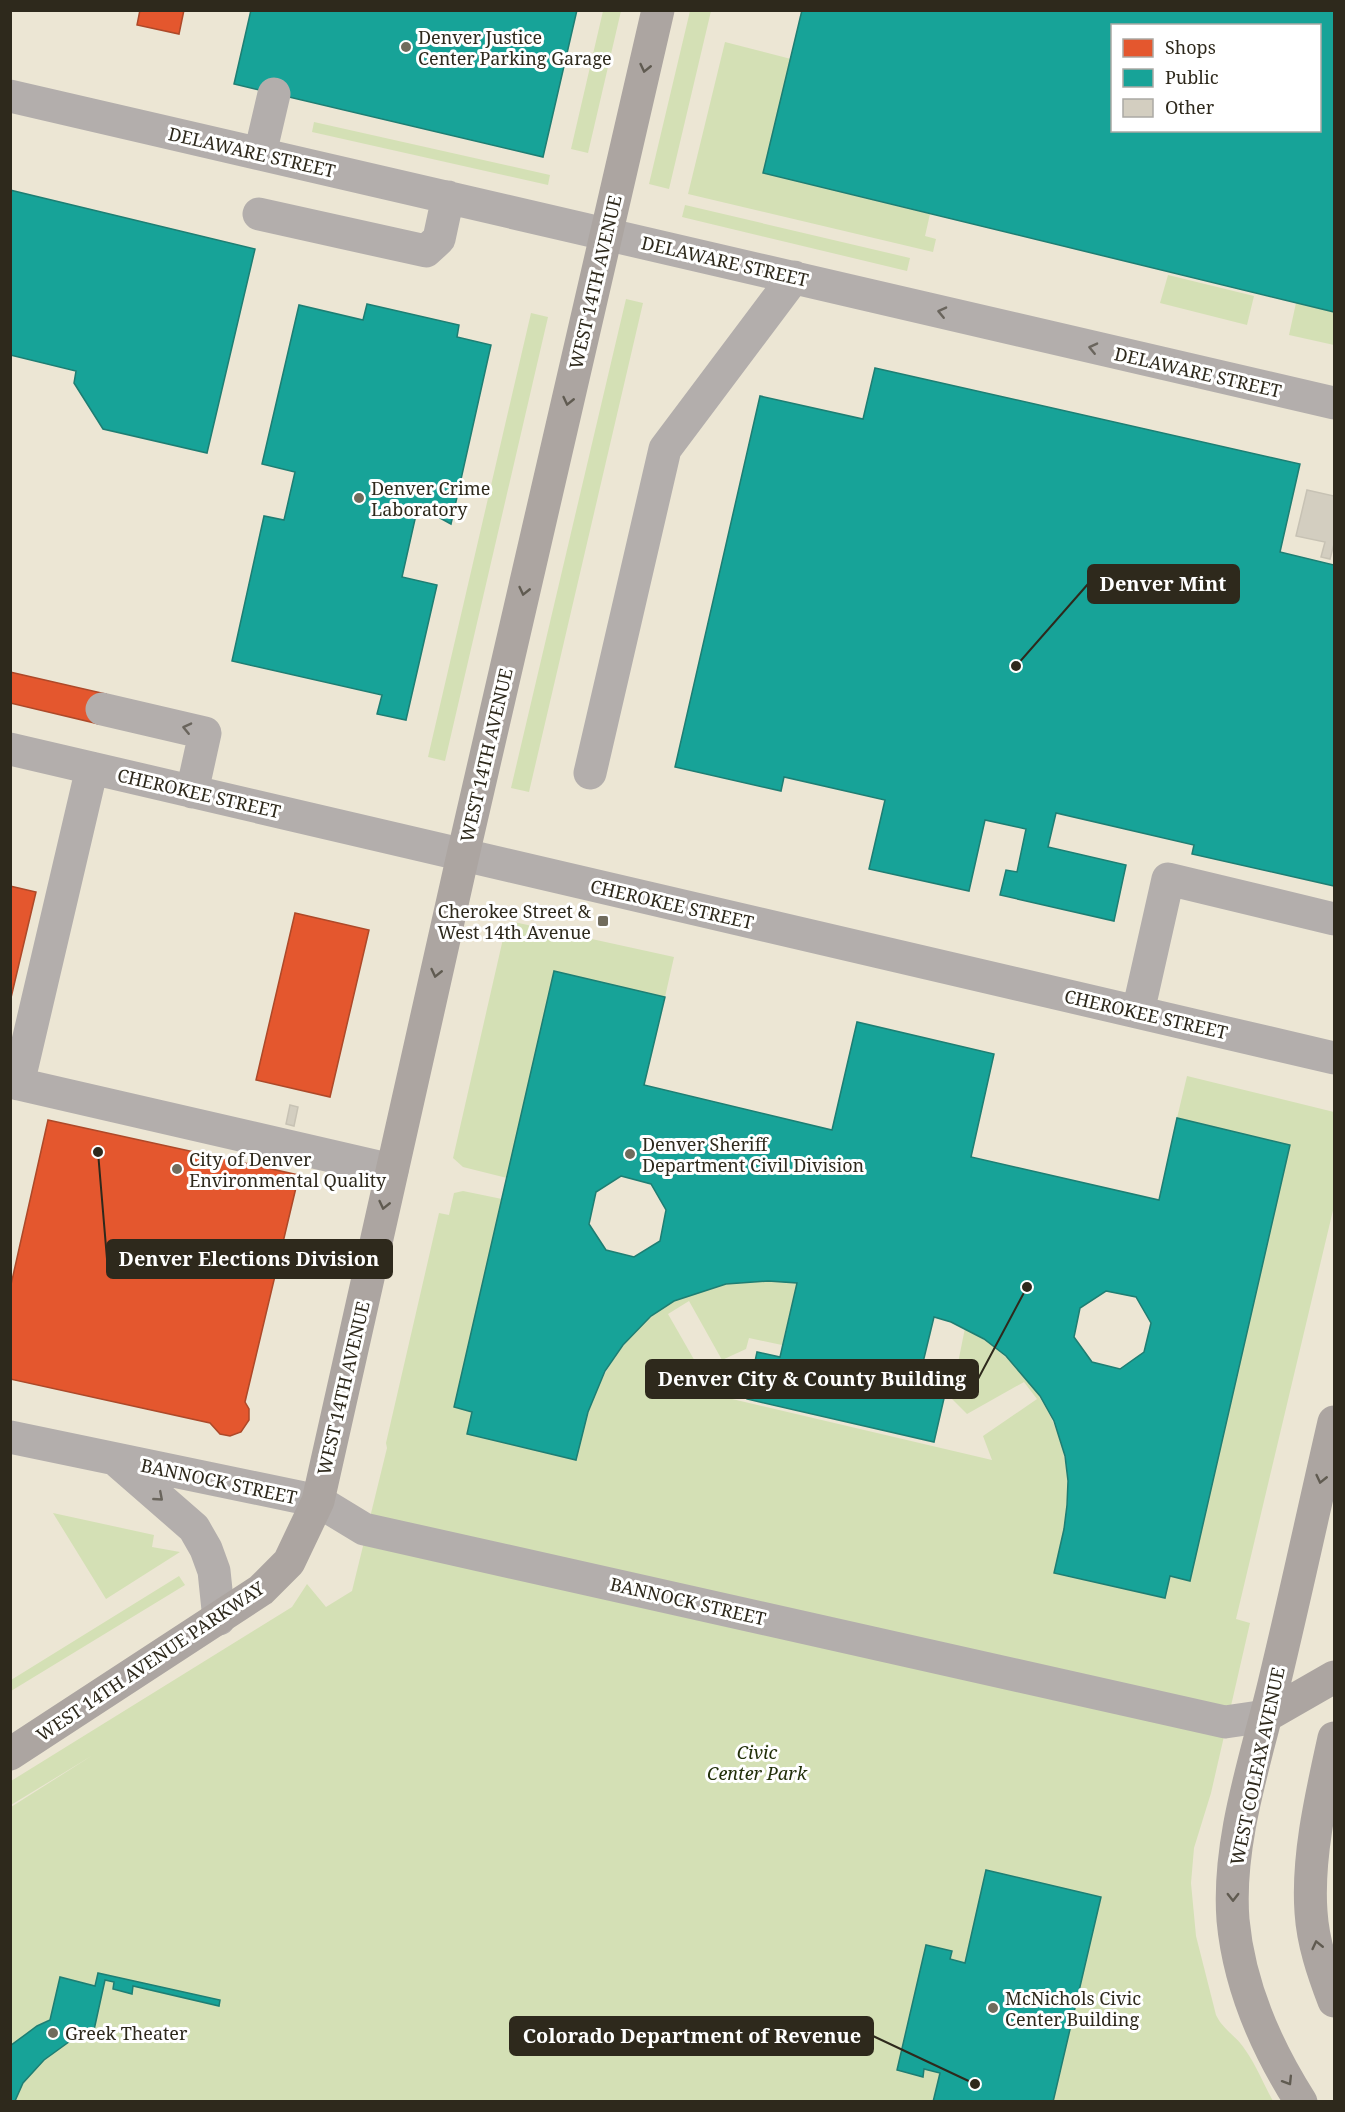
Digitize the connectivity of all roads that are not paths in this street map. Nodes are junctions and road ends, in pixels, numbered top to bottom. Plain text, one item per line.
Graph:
1 (658, 10) edge
2 (274, 94) dead end
3 (10, 96) edge
4 (260, 154) junction
5 (448, 197) junction
6 (260, 214) dead end
7 (606, 234) junction
8 (794, 277) junction
9 (1335, 404) edge
10 (102, 709) dead end
11 (10, 749) edge
12 (92, 768) junction
13 (590, 773) dead end
14 (192, 792) junction
15 (463, 855) junction
16 (1335, 919) edge
17 (1138, 1012) junction
18 (1335, 1058) edge
19 (14, 1083) edge
20 (392, 1170) junction
21 (1335, 1422) edge
22 (10, 1437) edge
23 (115, 1459) junction
24 (318, 1501) junction
25 (219, 1619) junction
26 (1335, 1677) edge
27 (1266, 1716) junction
28 (1335, 1738) edge
29 (10, 1754) edge
30 (1335, 2001) edge
31 (1301, 2102) edge

1 -> 7 main road, WEST 14TH AVENUE
2 - 4 street
3 - 4 street, DELAWARE STREET
4 - 5 street, DELAWARE STREET
5 - 6 street
5 - 7 street, DELAWARE STREET
7 - 8 street, DELAWARE STREET
7 -> 15 main road, WEST 14TH AVENUE
9 -> 8 street, DELAWARE STREET
8 - 13 street
14 -> 10 street
11 - 12 street, CHEROKEE STREET
12 - 14 street, CHEROKEE STREET
12 - 19 street
14 - 15 street, CHEROKEE STREET
15 - 17 street, CHEROKEE STREET
15 -> 20 main road, WEST 14TH AVENUE
16 - 17 street
17 - 18 street, CHEROKEE STREET
19 - 20 street
20 -> 24 main road, WEST 14TH AVENUE
21 -> 27 main road, WEST COLFAX AVENUE
22 - 23 street, BANNOCK STREET
23 - 24 street, BANNOCK STREET
23 -> 25 street, BANNOCK STREET
24 - 25 main road, WEST 14TH AVENUE PARKWAY
24 - 27 street, BANNOCK STREET
25 - 29 main road, WEST 14TH AVENUE PARKWAY
26 - 27 main road
27 -> 31 main road, WEST COLFAX AVENUE
30 -> 28 main road

